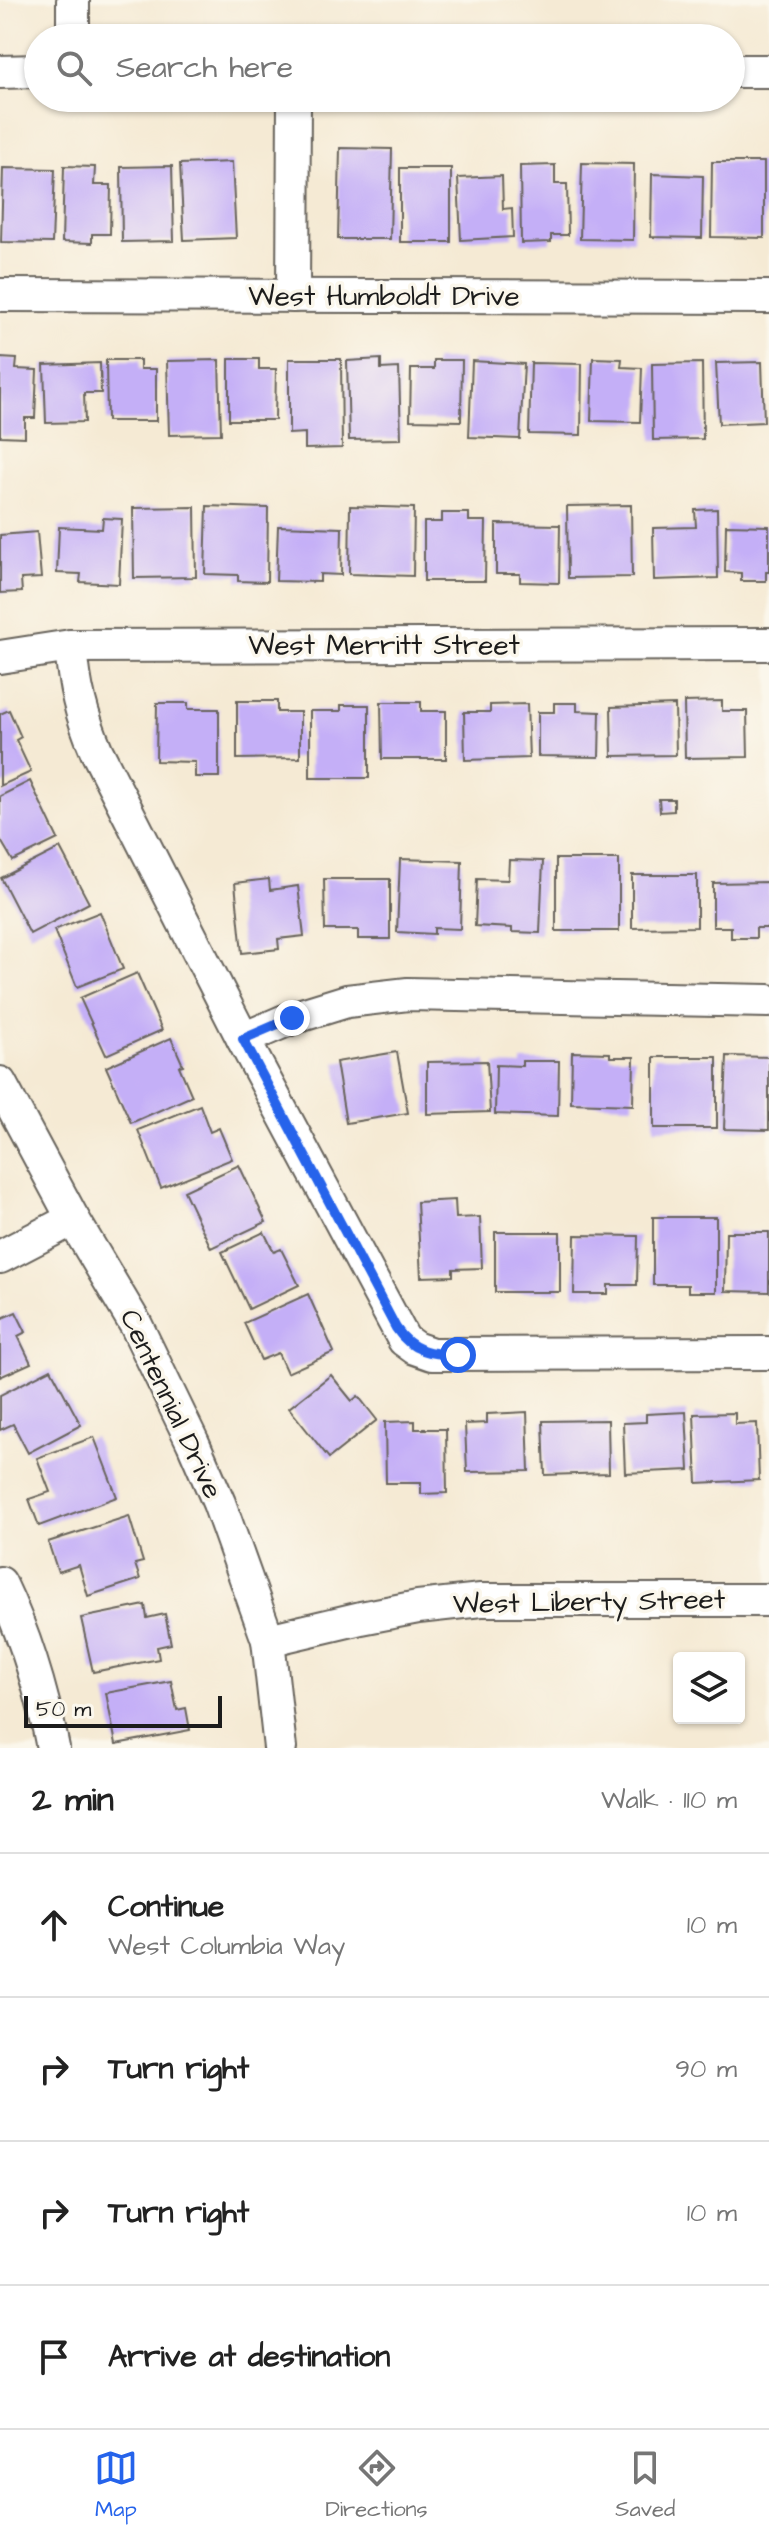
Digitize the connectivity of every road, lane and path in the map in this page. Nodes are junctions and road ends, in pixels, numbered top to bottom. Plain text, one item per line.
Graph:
1 (73, 0) edge
2 (73, 24) edge
3 (24, 71) edge
4 (745, 71) edge
5 (769, 71) edge
6 (0, 72) edge
7 (294, 112) edge
8 (0, 295) edge
9 (293, 296) junction
10 (769, 297) edge
11 (769, 644) edge
12 (71, 646) junction
13 (0, 657) edge
14 (769, 1001) edge
15 (243, 1039) junction
16 (0, 1083) edge
17 (73, 1219) junction
18 (0, 1257) edge
19 (769, 1353) edge
20 (0, 1583) edge
21 (769, 1600) edge
22 (8, 1621) edge
23 (268, 1640) junction
24 (53, 1748) edge
25 (280, 1748) edge

1 - 2 street
3 - 6 street
4 - 5 street
7 - 9 street
8 - 9 street, West Humboldt Drive
9 - 10 street, West Humboldt Drive
11 - 12 street, West Merritt Street
12 - 13 street, West Merritt Street
12 - 15 street
14 - 15 street
15 - 19 street
16 - 17 street, Centennial Drive
17 - 18 street
17 - 23 street, Centennial Drive
20 - 22 street
21 - 23 street, West Liberty Street
22 - 24 street
23 - 25 street, Centennial Drive

